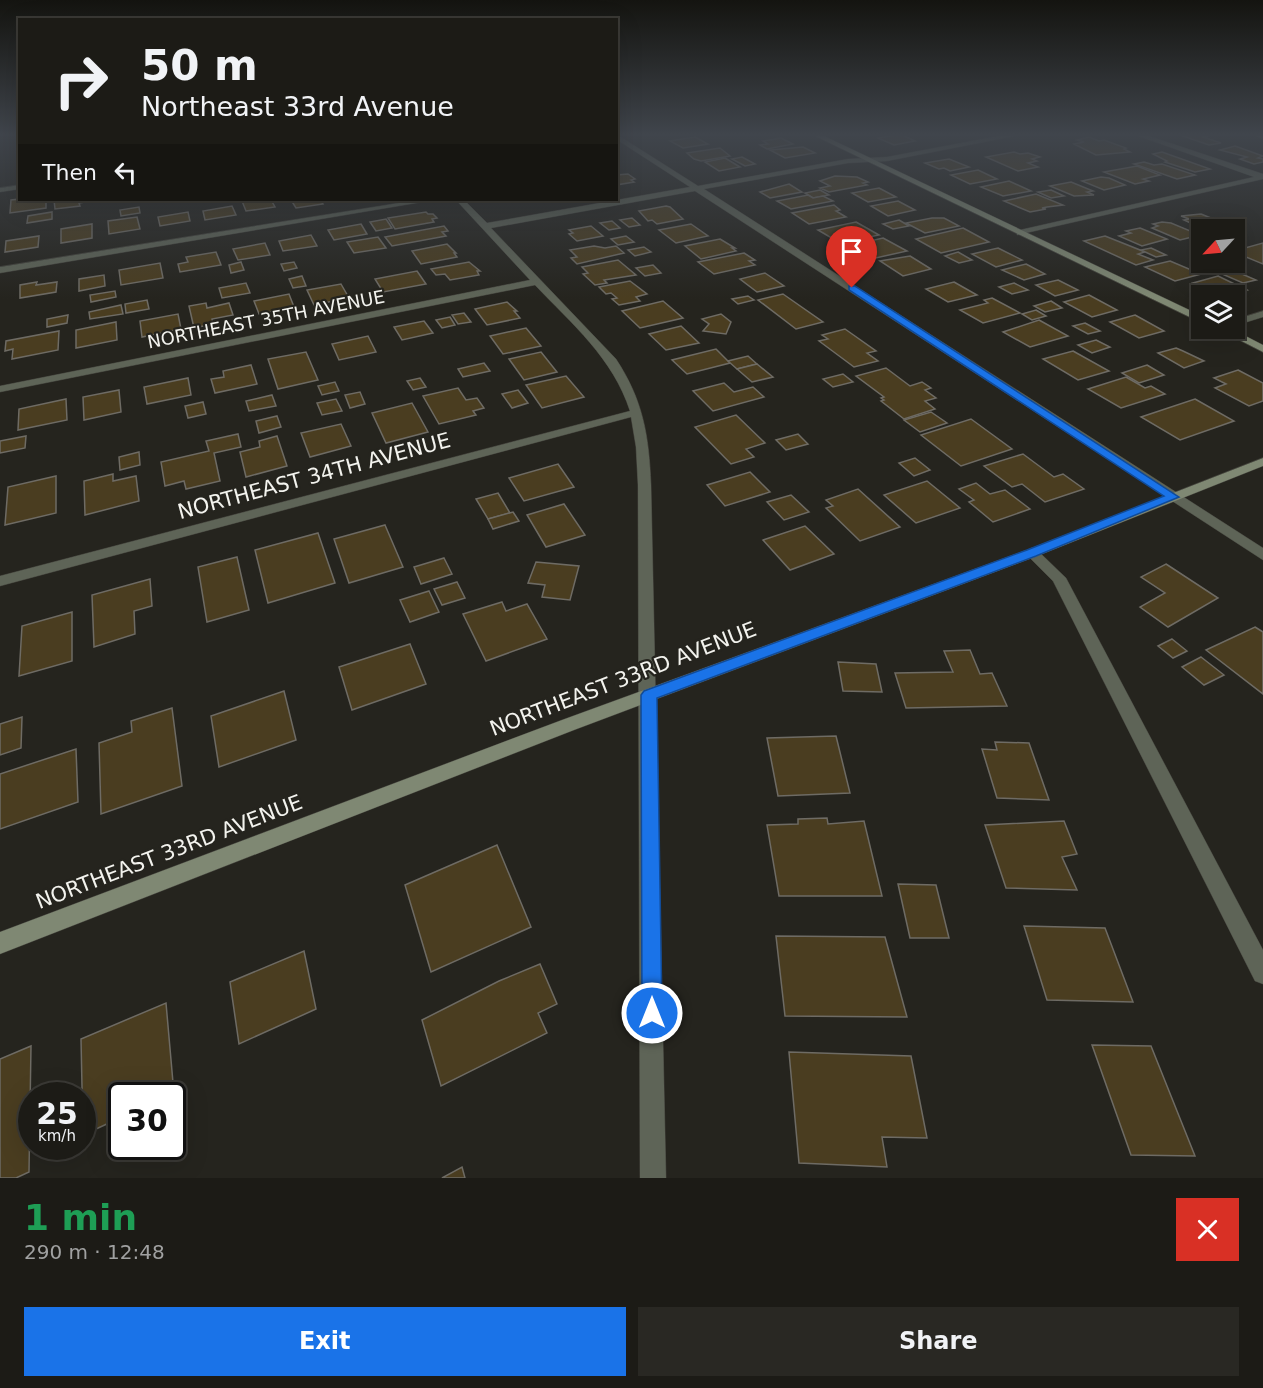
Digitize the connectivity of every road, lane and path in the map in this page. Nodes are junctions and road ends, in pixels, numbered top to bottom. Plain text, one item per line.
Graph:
1 (692, 189) edge
2 (698, 189) edge
3 (928, 189) edge
4 (1210, 189) edge
5 (424, 201) edge
6 (461, 201) edge
7 (486, 226) junction
8 (1020, 233) junction
9 (0, 270) edge
10 (538, 281) junction
11 (1263, 314) edge
12 (1191, 315) edge
13 (1245, 320) edge
14 (1243, 339) edge
15 (1263, 349) edge
16 (0, 390) edge
17 (638, 412) junction
18 (1263, 462) edge
19 (1173, 497) junction
20 (1032, 553) junction
21 (1263, 555) edge
22 (0, 581) edge
23 (649, 695) junction
24 (0, 943) edge
25 (1263, 973) edge
26 (653, 1178) edge

1 - 7 street
2 - 19 street
3 - 8 main road
4 - 8 street
5 - 9 street
6 - 7 street
7 - 10 street
8 - 12 main road
10 - 16 street, NORTHEAST 35TH AVENUE
10 - 17 street
11 - 13 street
14 - 15 main road
17 - 22 street, NORTHEAST 34TH AVENUE
17 - 23 street
18 - 19 main road, NORTHEAST 33RD AVENUE
19 - 20 main road, NORTHEAST 33RD AVENUE
19 - 21 street
20 - 23 main road, NORTHEAST 33RD AVENUE
20 - 25 street
23 - 24 main road, NORTHEAST 33RD AVENUE
23 - 26 street

